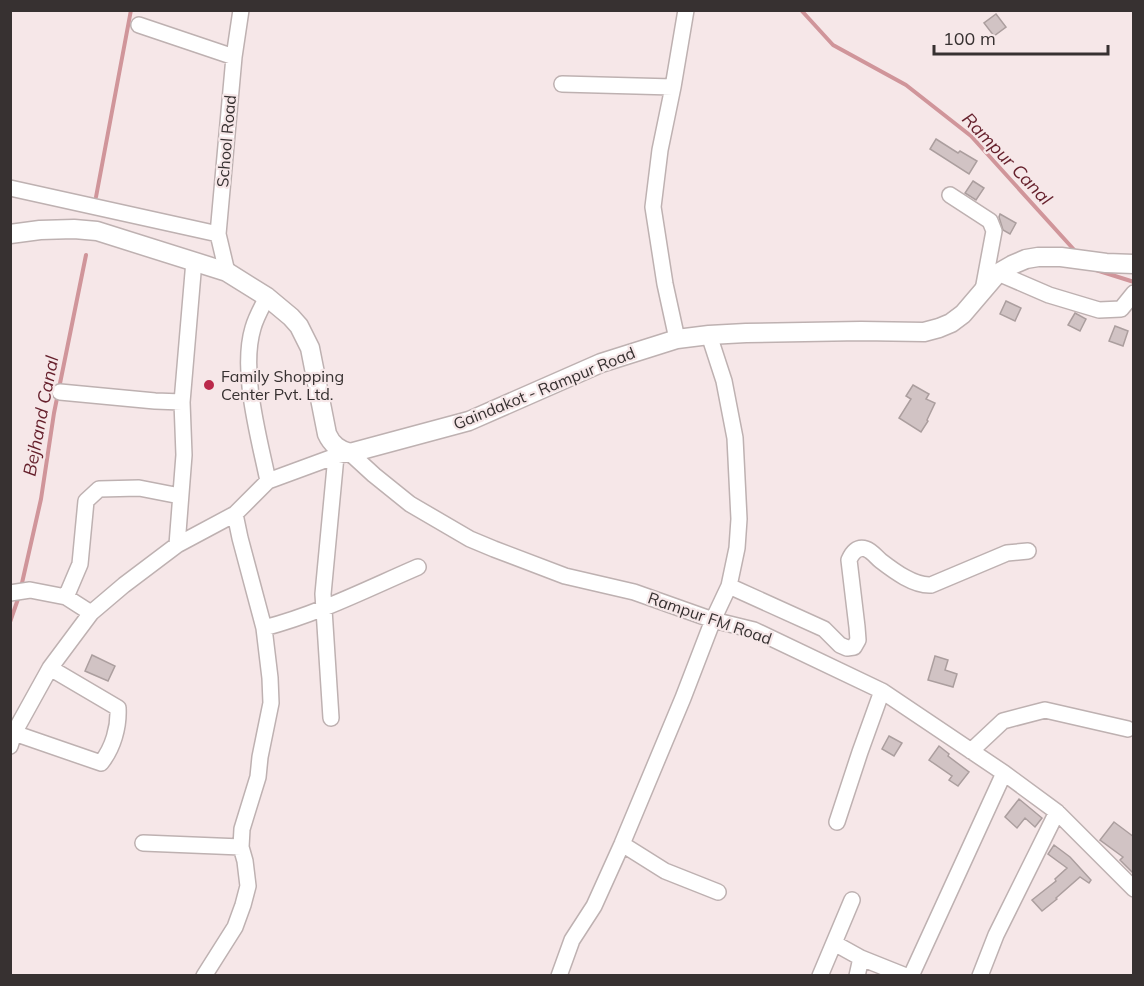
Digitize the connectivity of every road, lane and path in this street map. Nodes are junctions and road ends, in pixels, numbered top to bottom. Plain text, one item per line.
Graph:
1 (241, 10) edge
2 (686, 10) edge
3 (139, 25) dead end
4 (234, 57) junction
5 (562, 84) dead end
6 (673, 87) junction
7 (10, 188) edge
8 (950, 195) dead end
9 (10, 234) edge
10 (218, 234) junction
11 (194, 261) junction
12 (1134, 264) edge
13 (227, 272) junction
14 (998, 273) junction
15 (983, 290) junction
16 (1134, 293) edge
17 (267, 297) junction
18 (709, 335) junction
19 (676, 339) junction
20 (60, 392) dead end
21 (182, 402) junction
22 (343, 454) junction
23 (268, 481) junction
24 (180, 496) junction
25 (235, 514) junction
26 (177, 545) junction
27 (1028, 551) dead end
28 (418, 567) dead end
29 (729, 586) junction
30 (10, 594) edge
31 (66, 597) junction
32 (323, 609) junction
33 (91, 613) junction
34 (713, 620) junction
35 (264, 628) junction
36 (50, 668) junction
37 (882, 691) junction
38 (331, 718) dead end
39 (1128, 729) dead end
40 (12, 739) edge
41 (971, 751) junction
42 (1004, 773) junction
43 (1057, 812) junction
44 (837, 822) dead end
45 (143, 843) dead end
46 (622, 844) junction
47 (241, 847) junction
48 (1134, 889) edge
49 (718, 892) dead end
50 (852, 900) dead end
51 (834, 943) junction
52 (861, 957) junction
53 (204, 975) edge
54 (559, 975) edge
55 (820, 975) edge
56 (857, 975) edge
57 (906, 975) edge
58 (911, 975) edge
59 (981, 975) edge

1 - 4 street, School Road
2 - 6 street
3 - 4 street
4 - 10 street, School Road
5 - 6 street
6 - 19 street
7 - 10 street
8 - 15 street
9 - 11 main road
10 - 13 street, School Road
11 - 13 main road
11 - 21 street
12 - 14 main road, Gaindakot - Rampur Road
13 - 17 main road
14 - 15 main road, Gaindakot - Rampur Road
14 - 16 street
15 - 18 main road, Gaindakot - Rampur Road
17 - 22 main road
17 - 23 street
18 - 19 main road, Gaindakot - Rampur Road
18 - 29 street
19 - 22 main road, Gaindakot - Rampur Road
20 - 21 street
21 - 24 street
22 - 23 street
22 - 32 street
22 - 34 street, Rampur FM Road
23 - 25 street
24 - 26 street
24 - 31 street
25 - 26 street
25 - 35 street
26 - 33 street
27 - 29 street
28 - 32 street
29 - 34 street
30 - 31 street
31 - 33 street
32 - 35 street
32 - 38 street
33 - 36 street
34 - 37 street, Rampur FM Road
34 - 46 street
35 - 47 street
36 - 40 street
36 - 40 street
37 - 41 street, Rampur FM Road
37 - 44 street
39 - 41 street
41 - 42 street, Rampur FM Road
42 - 43 street, Rampur FM Road
42 - 58 street
43 - 48 street, Rampur FM Road
43 - 59 street
45 - 47 street
46 - 49 street
46 - 54 street
47 - 53 street
50 - 51 street
51 - 52 street
51 - 55 street
52 - 56 street
52 - 57 street

